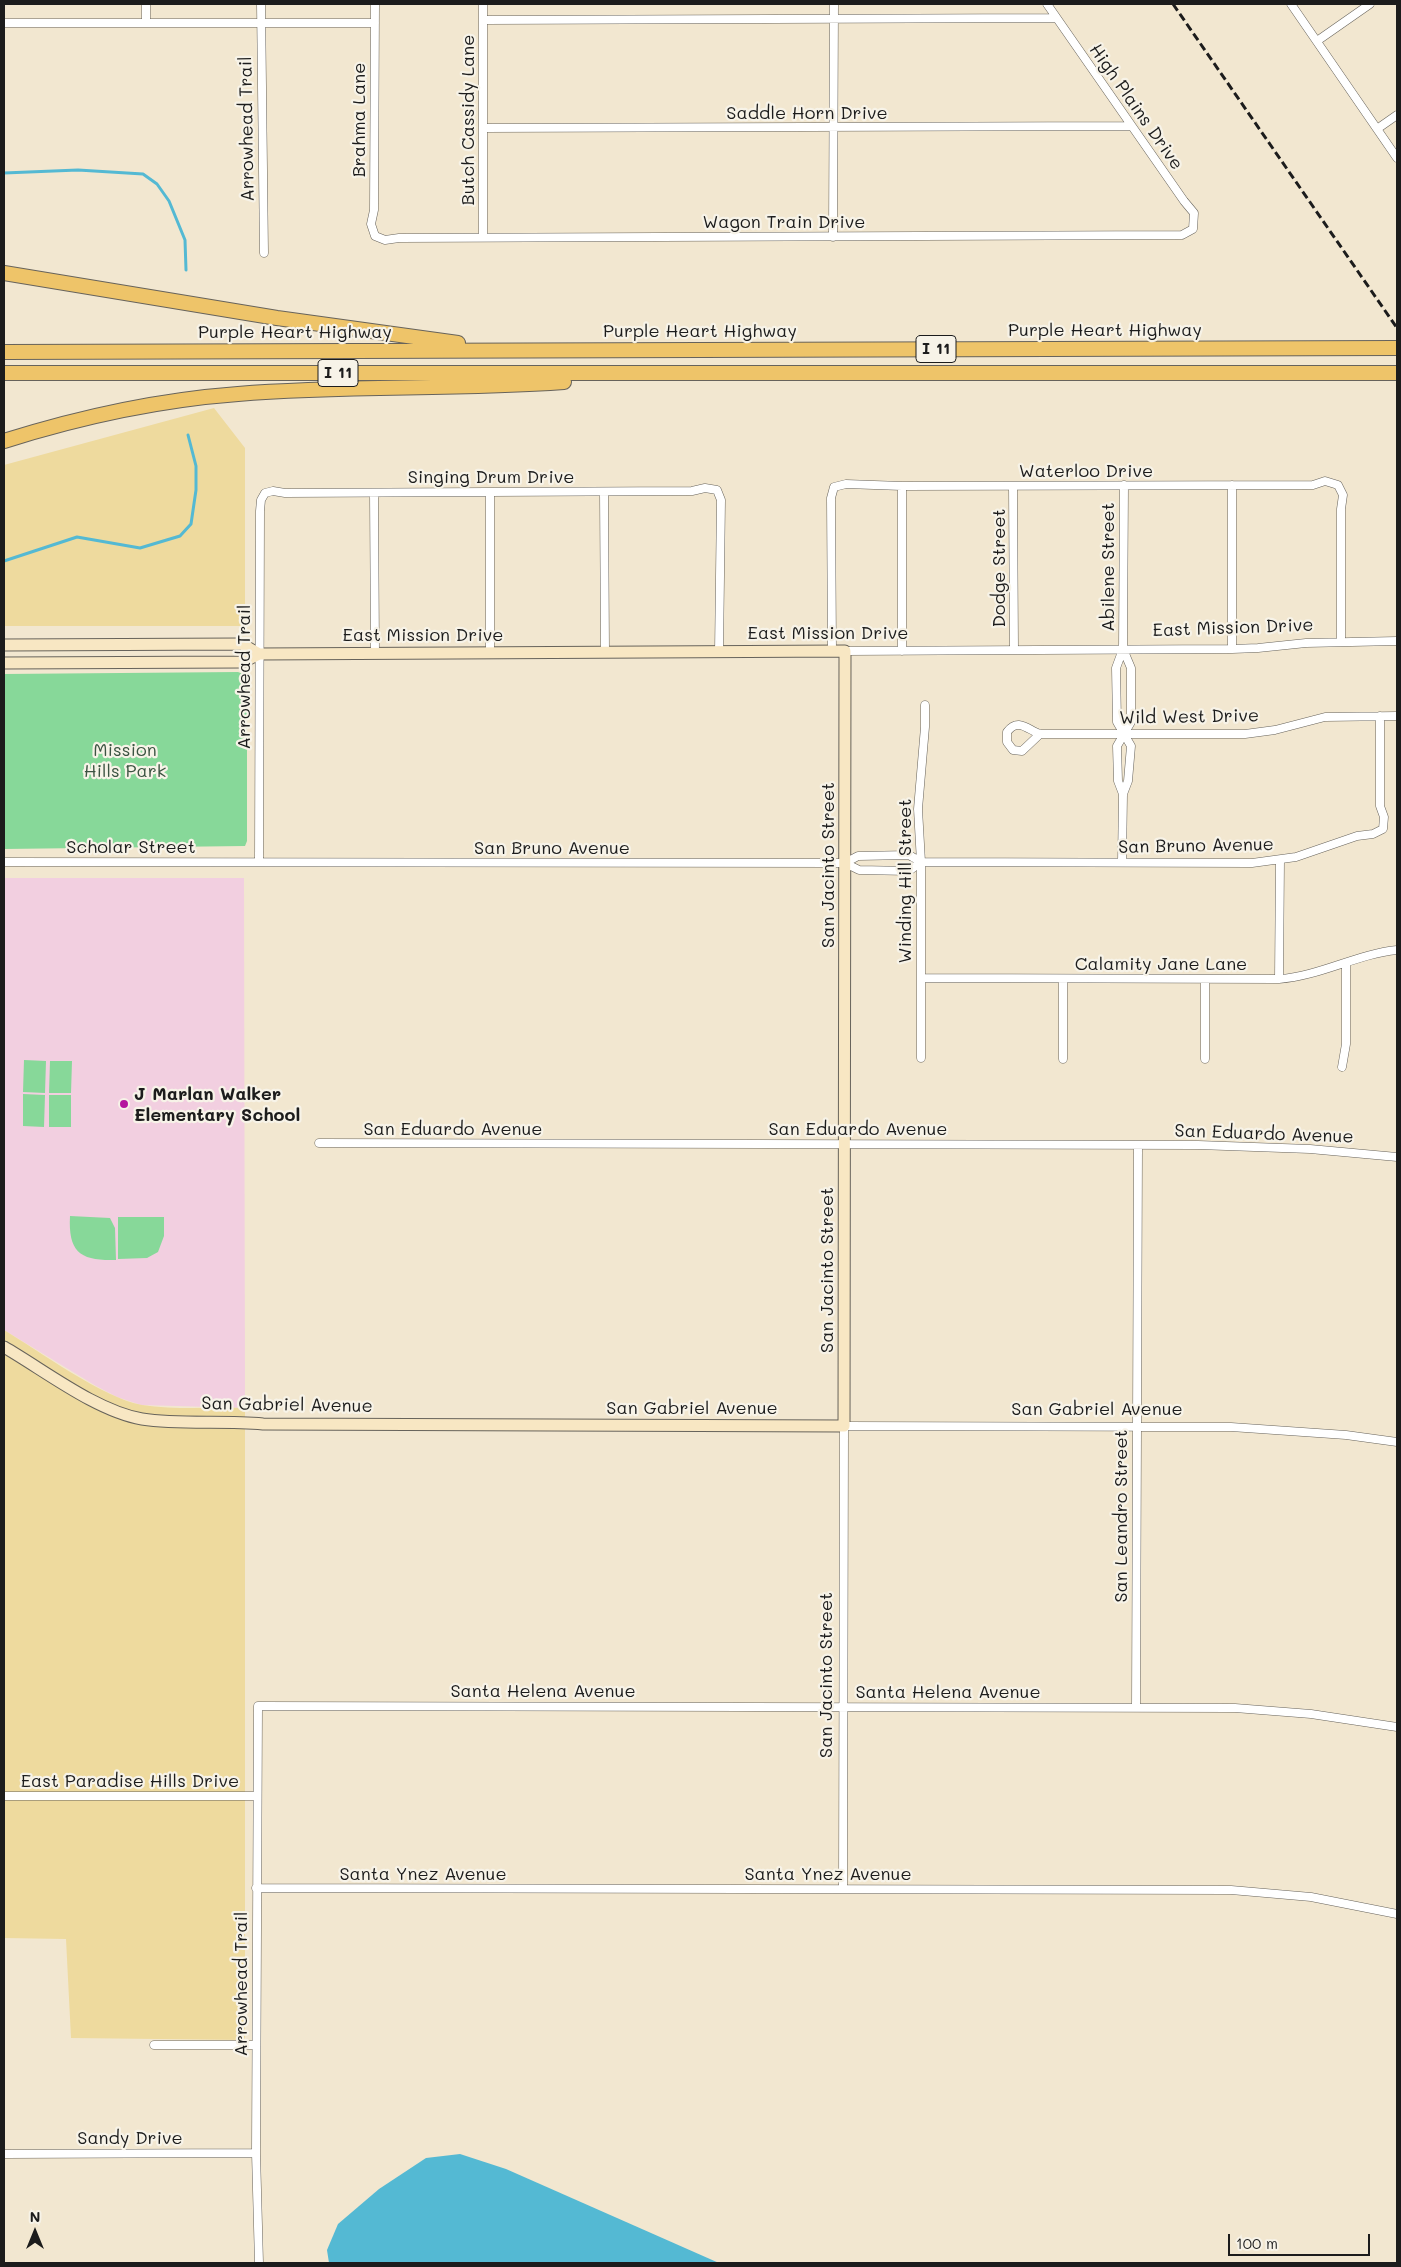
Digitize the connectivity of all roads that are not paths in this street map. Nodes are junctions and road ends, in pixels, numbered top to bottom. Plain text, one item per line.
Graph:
1 (146, 4) edge
2 (261, 4) edge
3 (375, 4) edge
4 (484, 4) edge
5 (834, 4) edge
6 (1047, 4) edge
7 (1291, 4) edge
8 (1370, 4) edge
9 (1056, 18) junction
10 (834, 19) junction
11 (484, 20) junction
12 (146, 22) junction
13 (4, 23) edge
14 (261, 23) junction
15 (375, 23) junction
16 (1317, 41) junction
17 (1397, 115) edge
18 (1131, 126) junction
19 (483, 128) junction
20 (833, 128) junction
21 (1377, 129) junction
22 (1397, 158) edge
23 (1193, 229) joint
24 (375, 236) joint
25 (483, 237) junction
26 (833, 237) junction
27 (264, 253) dead end
28 (4, 274) edge
29 (1397, 348) edge
30 (507, 350) junction
31 (4, 352) edge
32 (4, 373) edge
33 (1391, 373) edge
34 (672, 374) junction
35 (4, 441) edge
36 (1124, 485) junction
37 (1232, 485) junction
38 (902, 486) junction
39 (1014, 486) junction
40 (265, 492) joint
41 (490, 492) junction
42 (604, 492) junction
43 (374, 493) junction
44 (1397, 641) edge
45 (1341, 642) junction
46 (4, 645) edge
47 (1232, 649) junction
48 (1014, 650) junction
49 (1123, 650) junction
50 (832, 651) junction
51 (845, 651) junction
52 (902, 651) junction
53 (605, 652) junction
54 (719, 652) junction
55 (375, 653) junction
56 (490, 653) junction
57 (259, 654) junction
58 (4, 663) edge
59 (924, 705) dead end
60 (1380, 716) junction
61 (1397, 716) edge
62 (1040, 734) dead end
63 (1124, 734) junction
64 (1123, 794) junction
65 (1280, 860) junction
66 (4, 862) edge
67 (259, 862) junction
68 (921, 862) junction
69 (1122, 862) junction
70 (845, 863) junction
71 (1397, 950) edge
72 (1346, 963) junction
73 (921, 978) junction
74 (1063, 979) junction
75 (1205, 979) junction
76 (1279, 979) junction
77 (921, 1058) dead end
78 (1063, 1059) dead end
79 (1205, 1059) dead end
80 (1342, 1067) dead end
81 (319, 1143) dead end
82 (845, 1144) junction
83 (1138, 1145) junction
84 (1397, 1157) edge
85 (4, 1347) edge
86 (844, 1426) junction
87 (1136, 1426) junction
88 (1397, 1442) edge
89 (258, 1706) joint
90 (844, 1707) junction
91 (1136, 1708) junction
92 (1397, 1727) edge
93 (4, 1796) edge
94 (257, 1796) junction
95 (256, 1888) junction
96 (843, 1890) junction
97 (1397, 1914) edge
98 (154, 2045) dead end
99 (256, 2045) junction
100 (256, 2153) junction
101 (4, 2154) edge
102 (259, 2263) edge

1 - 12 street
2 - 14 street, Arrowhead Trail
3 - 15 street, Brahma Lane
4 - 11 street, Butch Cassidy Lane
5 - 10 street
6 - 9 street, High Plains Drive
7 - 16 street
8 - 16 street
9 - 10 street
9 - 18 street, High Plains Drive
10 - 11 street
10 - 20 street
11 - 19 street, Butch Cassidy Lane
12 - 13 street
12 - 14 street
14 - 15 street
14 - 27 street, Arrowhead Trail
15 - 24 street, Brahma Lane
16 - 21 street
17 - 21 street
18 - 20 street, Saddle Horn Drive
18 - 23 street, High Plains Drive
19 - 20 street, Saddle Horn Drive
19 - 25 street, Butch Cassidy Lane
20 - 26 street
21 - 22 street
23 - 26 street, Wagon Train Drive
24 - 25 street, Wagon Train Drive
25 - 26 street, Wagon Train Drive
28 - 30 highway
29 - 30 highway, Purple Heart Highway / I 11
30 - 31 highway, Purple Heart Highway / I 11
32 - 34 highway, I 11
33 - 34 highway, I 11
34 - 35 highway
36 - 37 street, Waterloo Drive
36 - 39 street, Waterloo Drive
36 - 49 street, Abilene Street
37 - 45 street, Waterloo Drive
37 - 47 street
38 - 39 street, Waterloo Drive
38 - 50 street, Waterloo Drive
38 - 52 street
39 - 48 street, Dodge Street
40 - 43 street, Singing Drum Drive
40 - 57 street, Arrowhead Trail
41 - 42 street, Singing Drum Drive
41 - 43 street, Singing Drum Drive
41 - 56 street
42 - 53 street
42 - 54 street, Singing Drum Drive
43 - 55 street
44 - 45 street, East Mission Drive
45 - 47 street, East Mission Drive
46 - 57 street, East Mission Drive
47 - 49 street, East Mission Drive
48 - 49 street, East Mission Drive
48 - 52 street, East Mission Drive
49 - 63 street, Abilene Street
49 - 63 street, Abilene Street
50 - 51 street, East Mission Drive
50 - 54 street, East Mission Drive
51 - 52 street, East Mission Drive
51 - 70 street, San Jacinto Street
53 - 54 street, East Mission Drive
53 - 56 street, East Mission Drive
55 - 56 street, East Mission Drive
55 - 57 street, East Mission Drive
57 - 58 street, East Mission Drive
57 - 67 street, Arrowhead Trail
59 - 68 street, Winding Hill Street
60 - 61 street, Wild West Drive
60 - 63 street, Wild West Drive
60 - 65 street, San Bruno Avenue
62 - 63 street, Wild West Drive
63 - 64 street, Abilene Street
63 - 64 street, Abilene Street
64 - 69 street, Abilene Street
65 - 69 street, San Bruno Avenue
65 - 76 street
66 - 67 street, Scholar Street
67 - 70 street, San Bruno Avenue
68 - 69 street, San Bruno Avenue
68 - 70 street, San Bruno Avenue
68 - 70 street, San Bruno Avenue
68 - 73 street, Winding Hill Street
70 - 82 street, San Jacinto Street
71 - 72 street, Calamity Jane Lane
72 - 76 street, Calamity Jane Lane
72 - 80 street
73 - 74 street, Calamity Jane Lane
73 - 77 street, Winding Hill Street
74 - 75 street, Calamity Jane Lane
74 - 78 street
75 - 76 street, Calamity Jane Lane
75 - 79 street
81 - 82 street, San Eduardo Avenue
82 - 83 street, San Eduardo Avenue
82 - 86 street, San Jacinto Street
83 - 84 street, San Eduardo Avenue
83 - 87 street, San Leandro Street
85 - 86 street, San Gabriel Avenue
86 - 87 street, San Gabriel Avenue
86 - 90 street, San Jacinto Street
87 - 88 street, San Gabriel Avenue
87 - 91 street, San Leandro Street
89 - 90 street, Santa Helena Avenue
89 - 94 street, Arrowhead Trail
90 - 91 street, Santa Helena Avenue
90 - 96 street, San Jacinto Street
91 - 92 street, Santa Helena Avenue
93 - 94 street, East Paradise Hills Drive
94 - 95 street, Arrowhead Trail
95 - 96 street, Santa Ynez Avenue
95 - 99 street, Arrowhead Trail
96 - 97 street, Santa Ynez Avenue
98 - 99 street
99 - 100 street, Arrowhead Trail
100 - 101 street, Sandy Drive
100 - 102 street, Arrowhead Trail

